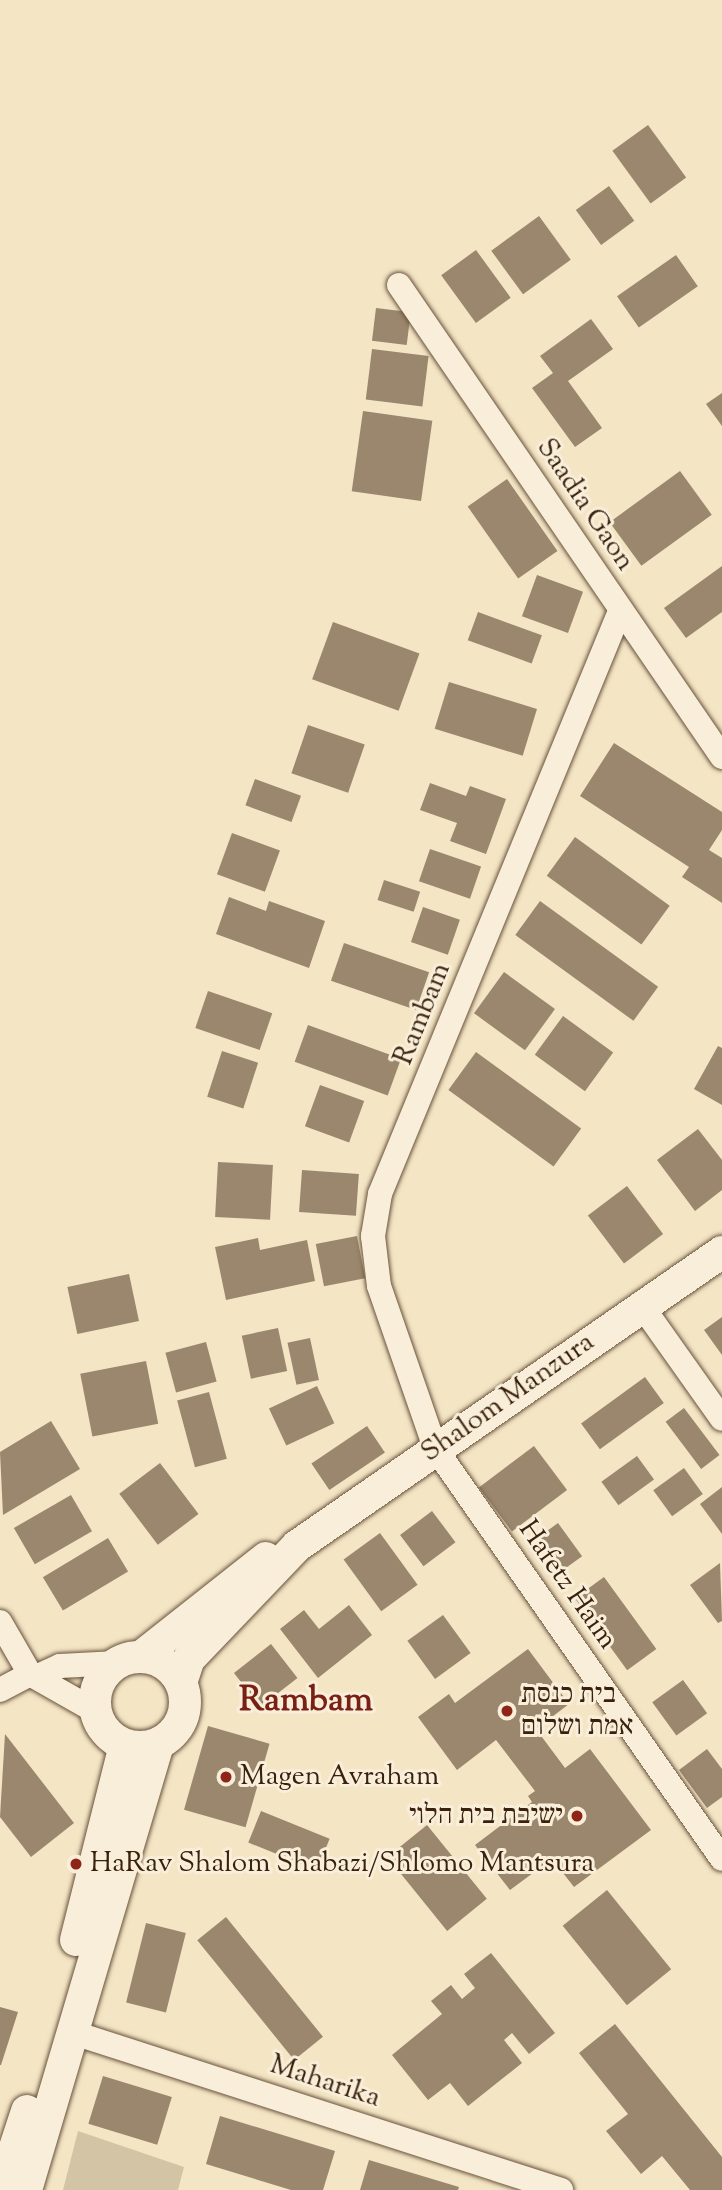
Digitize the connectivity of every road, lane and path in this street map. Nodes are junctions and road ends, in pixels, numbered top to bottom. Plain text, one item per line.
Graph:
1 (399, 285) dead end
2 (620, 611) junction
3 (722, 757) edge
4 (722, 1252) edge
5 (642, 1306) junction
6 (722, 1419) edge
7 (435, 1448) junction
8 (297, 1546) junction
9 (0, 1622) edge
10 (129, 1659) junction
11 (33, 1676) junction
12 (181, 1683) junction
13 (0, 1690) edge
14 (95, 1711) junction
15 (158, 1743) junction
16 (125, 1745) junction
17 (722, 1858) edge
18 (71, 2032) junction
19 (1, 2190) edge
20 (26, 2190) edge
21 (561, 2190) edge

1 - 2 street, Saadia Gaon
2 - 3 street, Saadia Gaon
2 - 7 street, Rambam
4 - 5 street, Shalom Manzura
5 - 6 street
5 - 7 street, Shalom Manzura
7 - 8 street, Shalom Manzura
7 - 17 street, Hafetz Haim
8 - 10 street, Shalom Manzura
8 - 12 street, Shalom Manzura
9 - 11 street
10 - 11 street
10 - 12 street
10 - 14 street
11 - 13 street
11 - 14 street
12 - 15 street
14 - 16 street
15 - 16 street
15 - 18 street
16 - 19 street
18 - 20 street
18 - 21 street, Maharika

